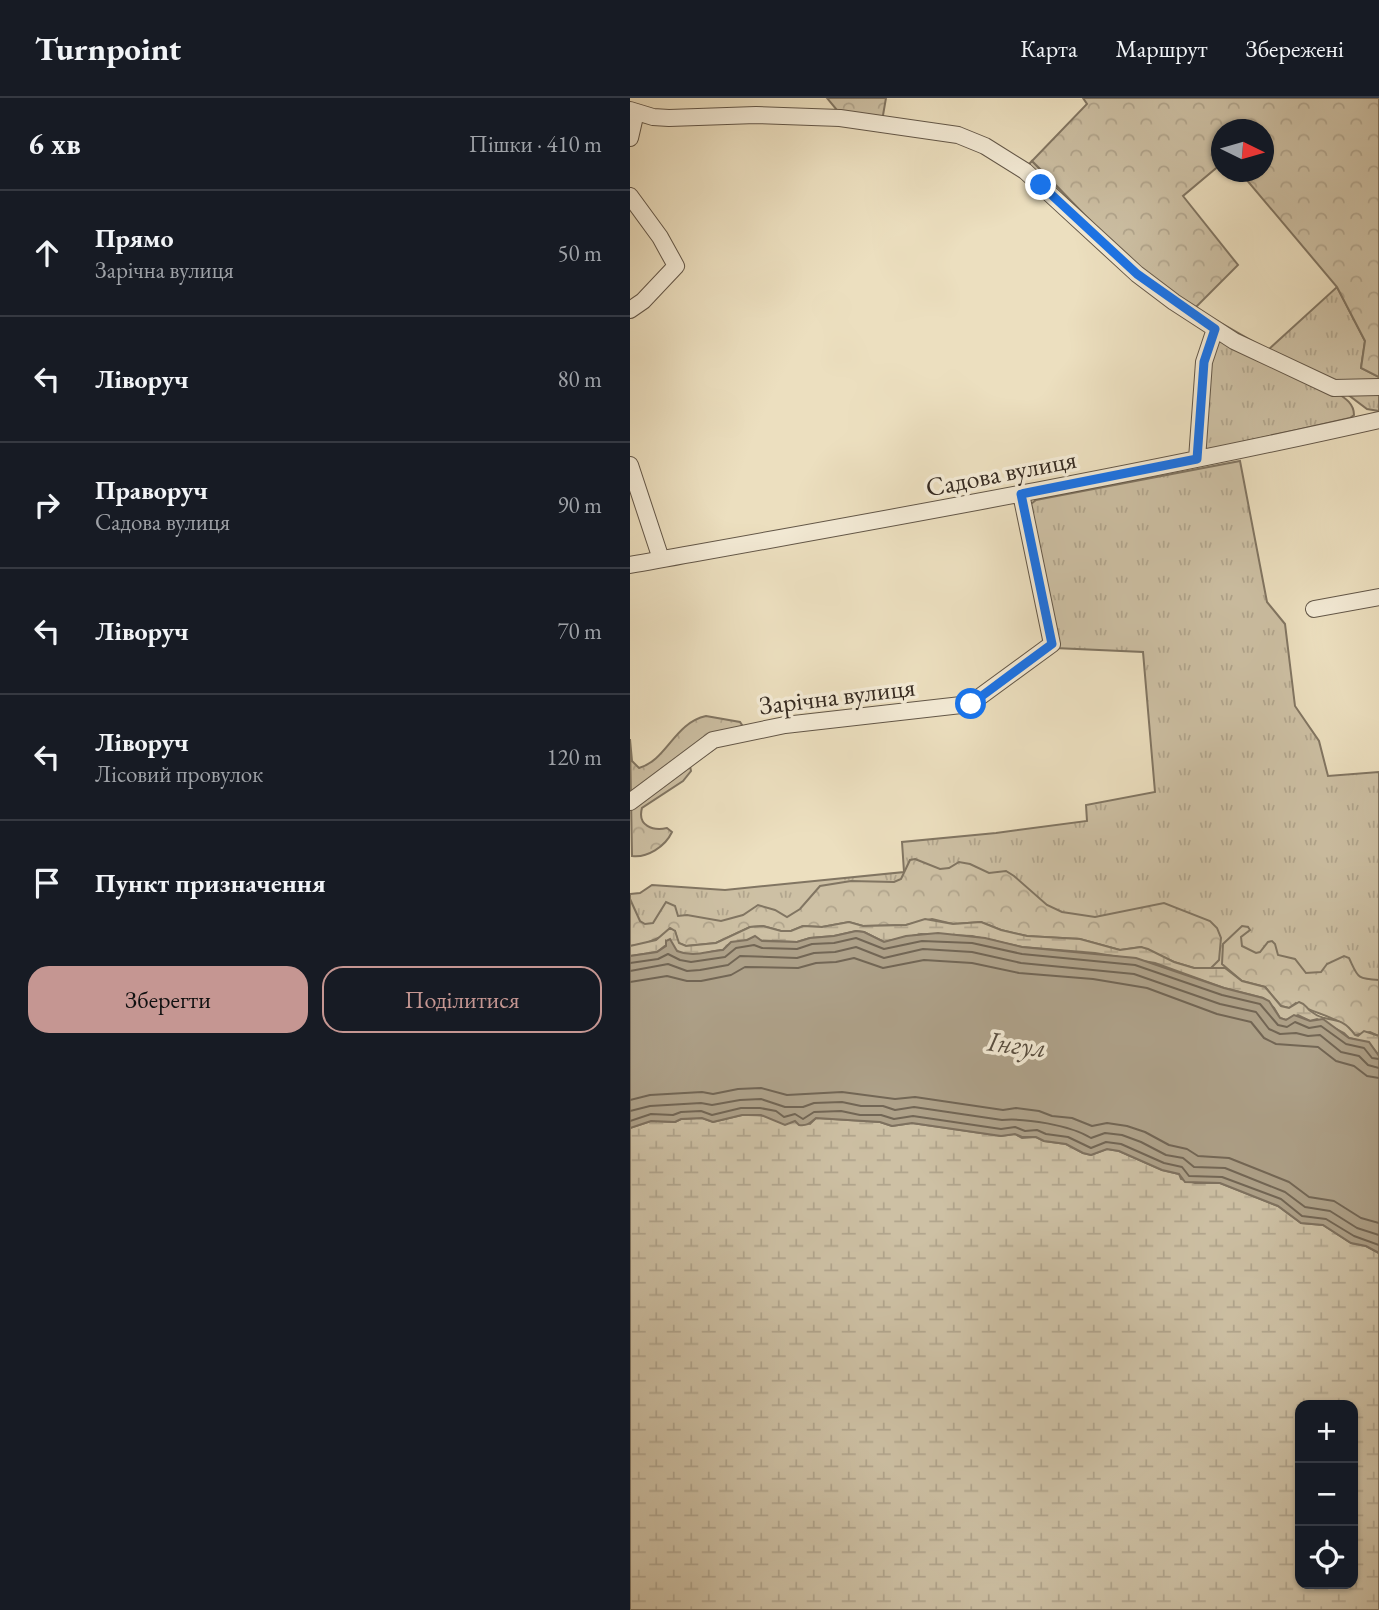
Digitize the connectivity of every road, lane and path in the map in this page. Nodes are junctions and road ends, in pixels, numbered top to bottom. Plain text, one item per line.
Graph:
1 (633, 111) edge
2 (630, 138) edge
3 (630, 196) edge
4 (630, 310) edge
5 (1215, 329) junction
6 (1379, 387) edge
7 (1379, 420) edge
8 (1197, 459) junction
9 (630, 465) edge
10 (1021, 494) junction
11 (661, 559) junction
12 (630, 565) edge
13 (1379, 597) edge
14 (1314, 609) dead end
15 (630, 802) edge

1 - 2 street
1 - 5 street
3 - 4 street
5 - 6 street
5 - 8 street
7 - 8 street, Садова вулиця
8 - 10 street, Садова вулиця
9 - 11 street
10 - 11 street, Садова вулиця
10 - 15 street, Зарічна вулиця
11 - 12 street, Садова вулиця
13 - 14 street

